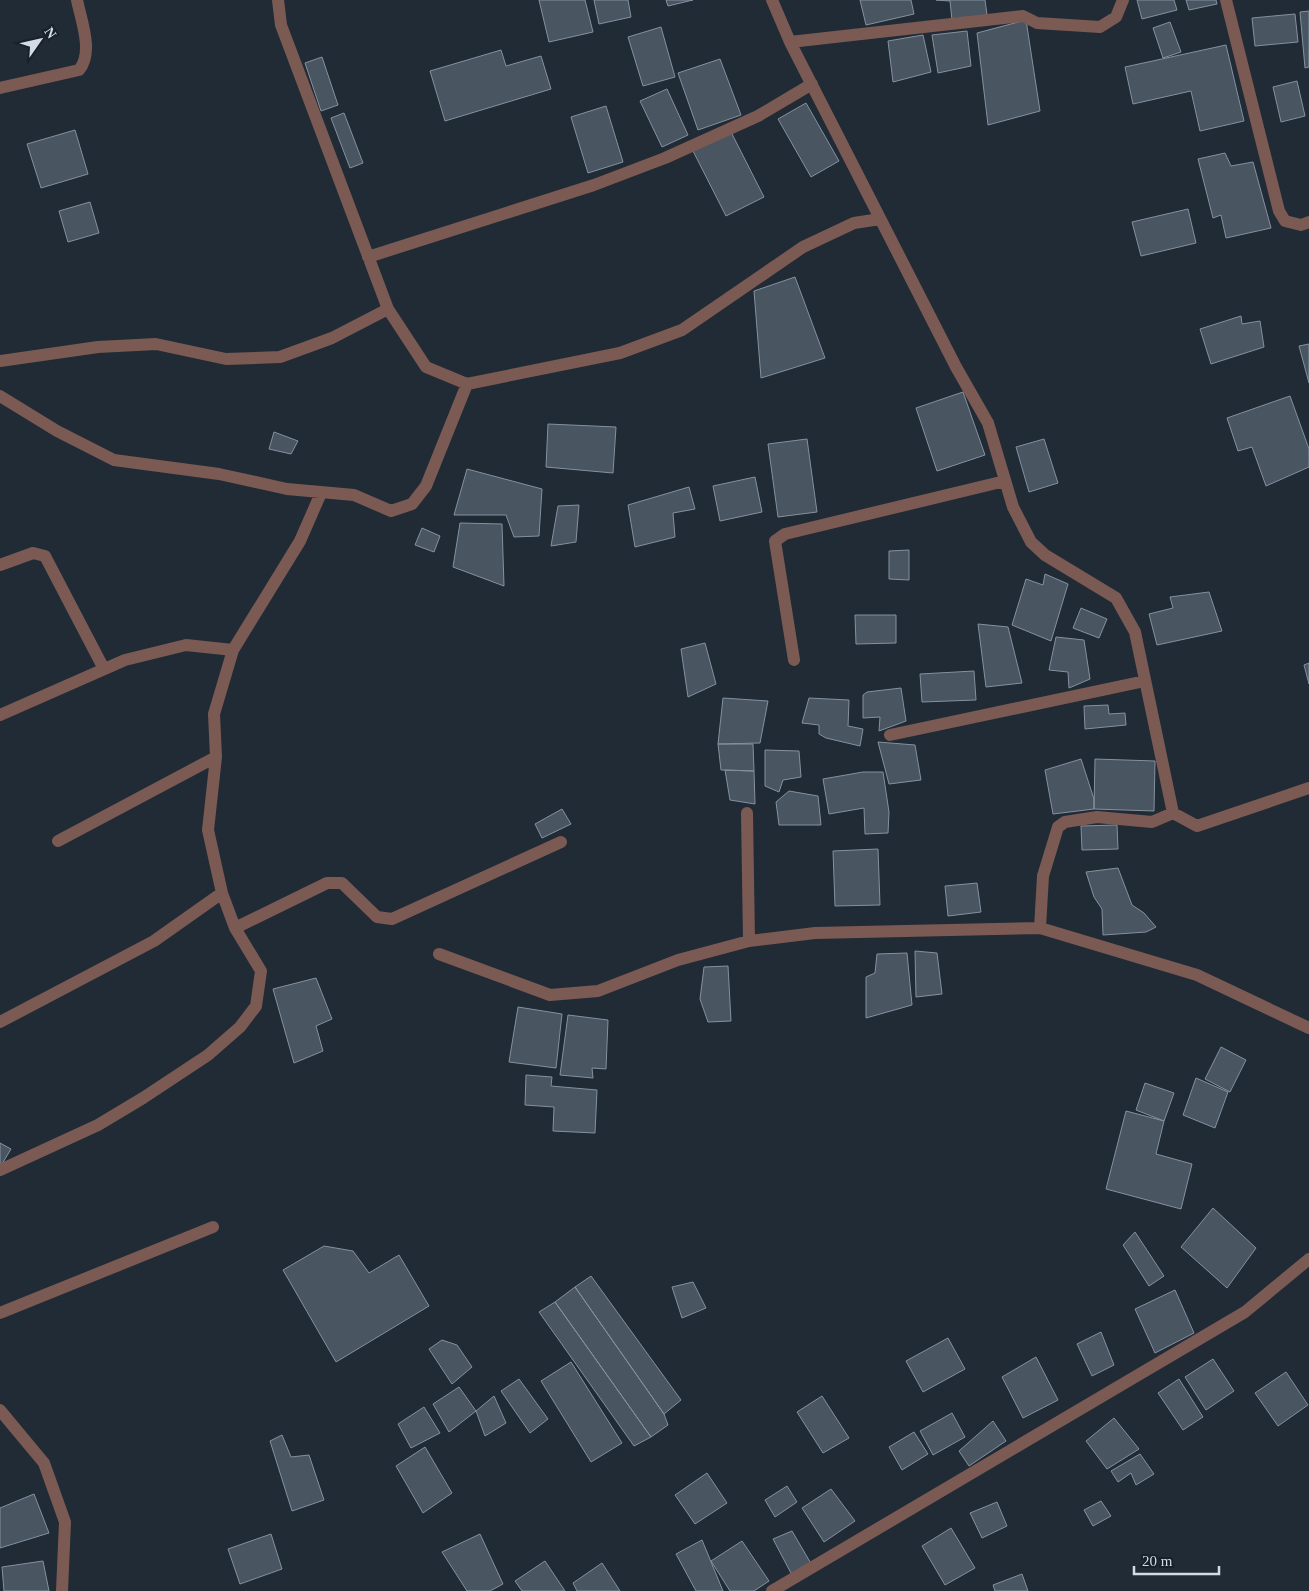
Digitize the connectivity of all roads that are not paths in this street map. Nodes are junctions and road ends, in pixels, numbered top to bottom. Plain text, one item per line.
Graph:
1 (77, 0) edge
2 (278, 0) edge
3 (772, 0) edge
4 (1123, 0) edge
5 (1226, 0) edge
6 (790, 42) junction
7 (812, 84) junction
8 (0, 88) edge
9 (880, 218) junction
10 (1309, 222) edge
11 (368, 257) junction
12 (388, 309) junction
13 (0, 361) edge
14 (467, 384) junction
15 (0, 396) edge
16 (1005, 481) junction
17 (322, 493) junction
18 (0, 565) edge
19 (233, 650) junction
20 (794, 660) dead end
21 (104, 669) junction
22 (1145, 681) junction
23 (0, 715) edge
24 (890, 735) dead end
25 (216, 757) junction
26 (1309, 788) edge
27 (747, 813) dead end
28 (1173, 813) junction
29 (58, 841) dead end
30 (561, 842) dead end
31 (222, 894) junction
32 (235, 928) junction
33 (1040, 928) junction
34 (749, 941) junction
35 (439, 954) dead end
36 (0, 1022) edge
37 (1309, 1028) edge
38 (0, 1170) edge
39 (213, 1227) dead end
40 (1309, 1260) edge
41 (0, 1313) edge
42 (0, 1410) edge
43 (62, 1591) edge
44 (772, 1591) edge

1 - 8 street
2 - 11 street
3 - 6 street
4 - 6 street
5 - 10 street
6 - 7 street
7 - 9 street
7 - 11 street
9 - 14 street
9 - 16 street
11 - 12 street
12 - 13 street
12 - 14 street
14 - 17 street
15 - 17 street
16 - 20 street
16 - 22 street
17 - 19 street
18 - 21 street
19 - 21 street
19 - 25 street
21 - 23 street
22 - 24 street
22 - 28 street
25 - 29 street
25 - 31 street
26 - 28 street
27 - 34 street
28 - 33 street
30 - 32 street
31 - 32 street
31 - 36 street
32 - 38 street
33 - 34 street
33 - 37 street
34 - 35 street
39 - 41 street
40 - 44 street
42 - 43 street

